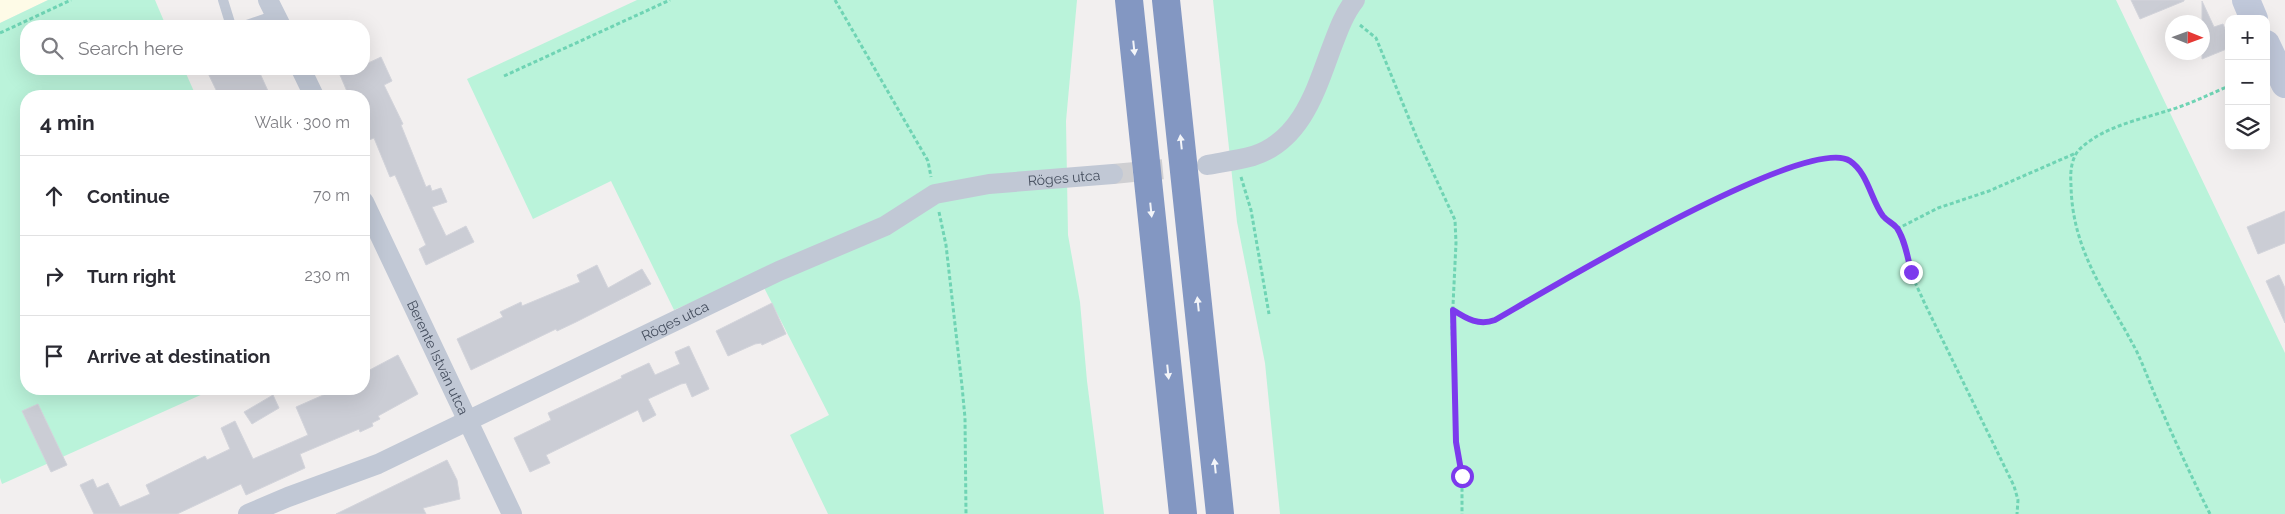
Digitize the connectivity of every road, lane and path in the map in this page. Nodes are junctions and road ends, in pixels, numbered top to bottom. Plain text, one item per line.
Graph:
1 (72, 0) edge
2 (223, 0) edge
3 (670, 0) edge
4 (835, 0) edge
5 (1129, 0) edge
6 (1166, 0) edge
7 (2246, 0) edge
8 (1350, 8) edge
9 (275, 14) edge
10 (2252, 15) edge
11 (28, 20) edge
12 (228, 20) edge
13 (260, 20) edge
14 (20, 24) edge
15 (0, 33) edge
16 (2271, 46) edge
17 (304, 75) edge
18 (504, 76) dead end
19 (2285, 84) edge
20 (2225, 88) edge
21 (311, 90) edge
22 (2078, 153) junction
23 (1235, 160) junction
24 (1208, 165) tunnel mouth
25 (1113, 174) tunnel mouth
26 (935, 194) junction
27 (370, 215) edge
28 (1897, 229) junction
29 (1453, 310) junction
30 (1268, 314) dead end
31 (467, 421) junction
32 (248, 514) edge
33 (512, 514) edge
34 (966, 514) edge
35 (1183, 514) edge
36 (1220, 514) edge
37 (1462, 514) edge
38 (2017, 514) edge
39 (2210, 514) edge

1 - 11 path
2 - 12 lane
3 - 18 path
4 - 26 path
5 -> 35 highway
36 -> 6 highway
7 - 10 street
8 - 23 street
8 - 29 path
9 - 13 lane
14 - 15 path
16 - 19 street
17 - 21 street
20 - 22 path
22 - 28 path
22 - 39 path
23 - 24 street
23 - 30 path
25 - 26 street, Röges utca
26 - 31 street, Röges utca
26 - 34 path
27 - 31 street, Berente István utca
28 - 29 path
28 - 38 path
29 - 37 path
31 - 32 street, Röges utca
31 - 33 street, Berente István utca

